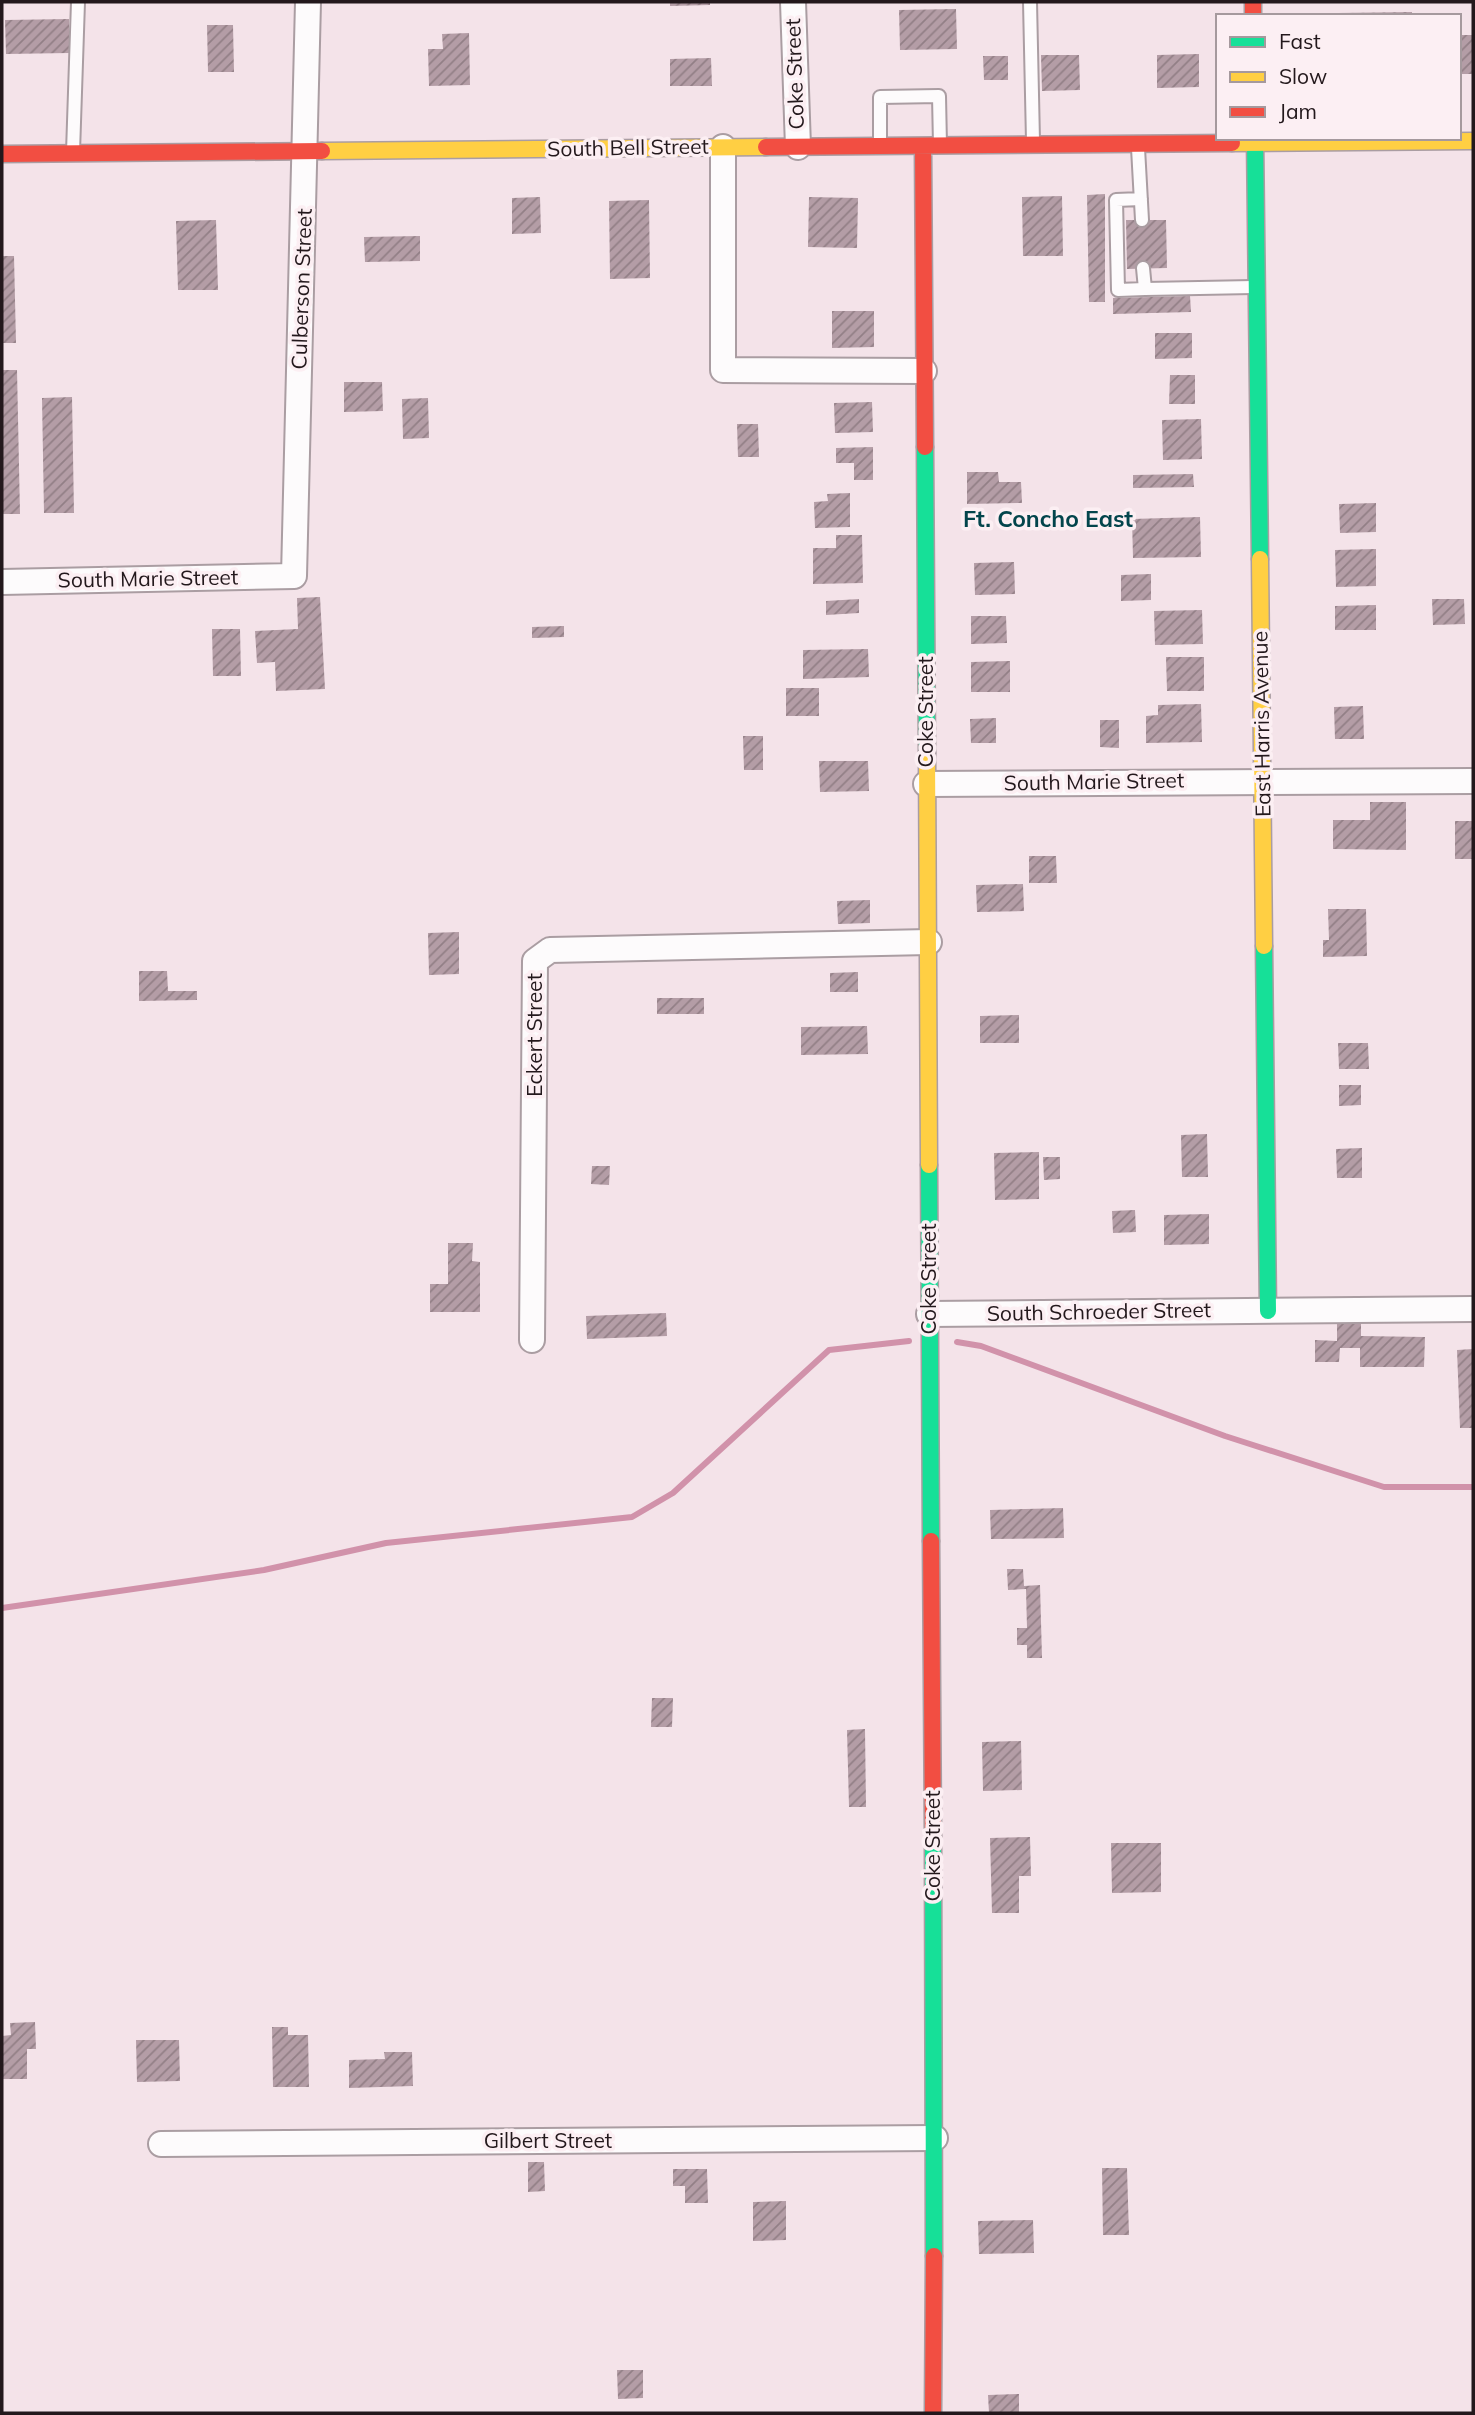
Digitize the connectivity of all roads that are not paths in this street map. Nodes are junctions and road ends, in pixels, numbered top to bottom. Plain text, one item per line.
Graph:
1 (78, 2) edge
2 (307, 2) edge
3 (793, 2) edge
4 (1030, 2) edge
5 (1362, 140) edge
6 (1429, 140) edge
7 (1255, 141) edge
8 (1473, 141) edge
9 (1138, 144) junction
10 (880, 145) junction
11 (1033, 145) junction
12 (923, 146) junction
13 (940, 146) junction
14 (723, 147) junction
15 (798, 147) junction
16 (306, 151) junction
17 (73, 153) junction
18 (2, 154) edge
19 (1141, 199) junction
20 (1142, 220) dead end
21 (1143, 268) dead end
22 (1256, 287) junction
23 (1145, 289) junction
24 (924, 371) junction
25 (294, 576) joint
26 (2, 583) edge
27 (1262, 780) junction
28 (1473, 781) edge
29 (926, 784) junction
30 (929, 942) junction
31 (1473, 1310) edge
32 (1268, 1311) junction
33 (929, 1314) junction
34 (532, 1340) dead end
35 (935, 2138) junction
36 (161, 2144) dead end
37 (933, 2413) edge

1 - 17 lane
2 - 16 street, Culberson Street
3 - 15 street, Coke Street
4 - 11 lane
5 - 6 street, South Bell Street
5 - 7 street, South Bell Street
6 - 8 street, South Bell Street
7 - 9 street, South Bell Street
7 - 22 street, East Harris Avenue
9 - 11 street, South Bell Street
9 - 19 lane
10 - 12 street, South Bell Street
10 - 13 lane
10 - 15 street, South Bell Street
11 - 13 street, South Bell Street
12 - 13 street, South Bell Street
12 - 24 street, Coke Street
14 - 15 street, South Bell Street
14 - 16 street, South Bell Street
14 - 24 street
16 - 17 street, South Bell Street
16 - 25 street, Culberson Street
17 - 18 street, South Bell Street
19 - 20 lane
19 - 23 lane
21 - 23 lane
22 - 23 lane
22 - 27 street, East Harris Avenue
24 - 29 street, Coke Street
25 - 26 street, South Marie Street
27 - 28 street, South Marie Street
27 - 29 street, South Marie Street
27 - 32 street, East Harris Avenue
29 - 30 street, Coke Street
30 - 33 street, Coke Street
30 - 34 street, Eckert Street
31 - 32 street, South Schroeder Street
32 - 33 street, South Schroeder Street
33 - 35 street, Coke Street
35 - 36 street, Gilbert Street
35 - 37 street, Coke Street

